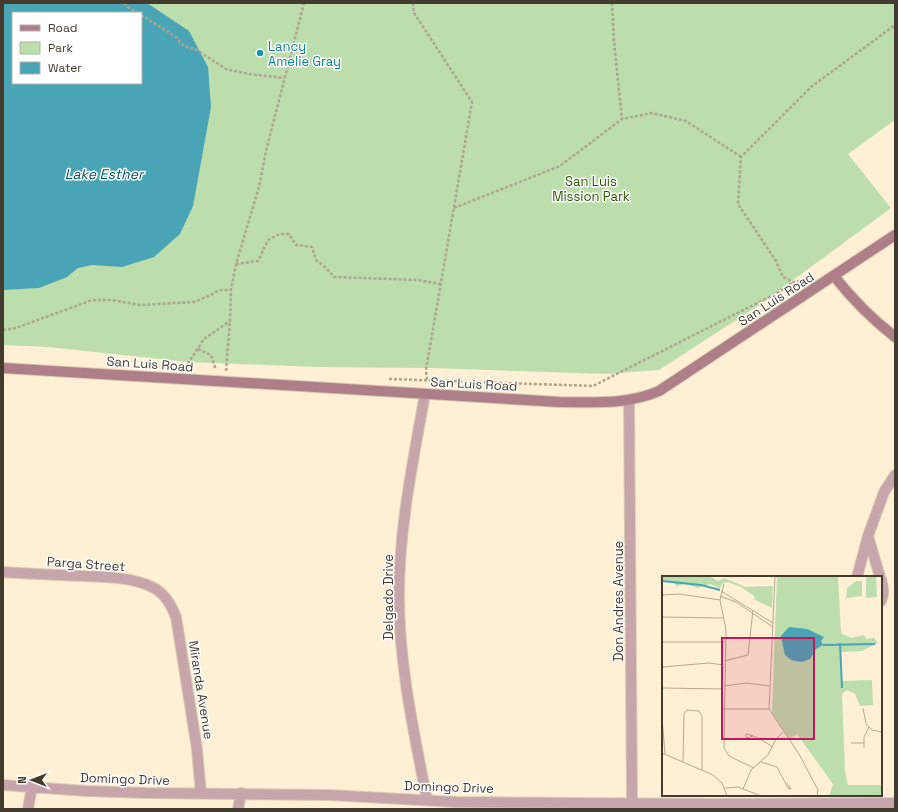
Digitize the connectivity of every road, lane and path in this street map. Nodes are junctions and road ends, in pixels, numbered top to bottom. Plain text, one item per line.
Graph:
1 (124, 3) edge
2 (304, 3) edge
3 (413, 3) edge
4 (612, 3) edge
5 (136, 12) edge
6 (142, 16) edge
7 (895, 25) edge
8 (284, 78) junction
9 (622, 119) junction
10 (741, 156) junction
11 (454, 208) junction
12 (895, 235) edge
13 (236, 264) junction
14 (834, 276) junction
15 (807, 280) dead end
16 (793, 282) junction
17 (440, 284) junction
18 (231, 290) junction
19 (230, 321) junction
20 (3, 330) edge
21 (895, 337) edge
22 (198, 349) junction
23 (3, 368) edge
24 (193, 368) dead end
25 (208, 369) dead end
26 (216, 370) junction
27 (226, 370) junction
28 (234, 371) dead end
29 (388, 379) dead end
30 (427, 381) junction
31 (225, 382) junction
32 (425, 394) junction
33 (629, 400) junction
34 (895, 475) edge
35 (868, 536) junction
36 (3, 572) edge
37 (857, 576) edge
38 (880, 576) edge
39 (882, 582) edge
40 (164, 594) joint
41 (882, 598) edge
42 (3, 784) edge
43 (32, 787) junction
44 (201, 794) junction
45 (241, 794) junction
46 (427, 800) junction
47 (632, 803) junction
48 (895, 803) edge
49 (454, 805) edge
50 (28, 809) edge
51 (238, 809) edge

1 - 5 path
2 - 8 path
3 - 11 path
4 - 9 path
6 - 8 path
7 - 10 path
8 - 13 path
9 - 10 path
9 - 11 path
10 - 16 path
11 - 17 path
12 - 14 street, San Luis Road
13 - 17 path
13 - 18 path
14 - 21 street
14 - 33 street, San Luis Road
15 - 16 path
16 - 30 path
17 - 30 path
18 - 19 path
18 - 20 path
19 - 22 path
19 - 27 path
22 - 24 path
22 - 26 path
23 - 31 street, San Luis Road
25 - 26 path
26 - 27 path
27 - 28 path
27 - 31 path
29 - 30 path
31 - 32 street, San Luis Road
32 - 33 street, San Luis Road
32 - 46 street, Delgado Drive
33 - 47 street, Don Andres Avenue
34 - 35 street
35 - 37 street
35 - 38 street
36 - 40 street, Parga Street
39 - 41 street
40 - 44 street, Miranda Avenue
42 - 43 street, Domingo Drive
43 - 44 street, Domingo Drive
43 - 50 street
44 - 45 street, Domingo Drive
45 - 46 street, Domingo Drive
45 - 51 street
46 - 49 street, Domingo Drive
47 - 48 street, Domingo Drive
47 - 49 street, Domingo Drive

